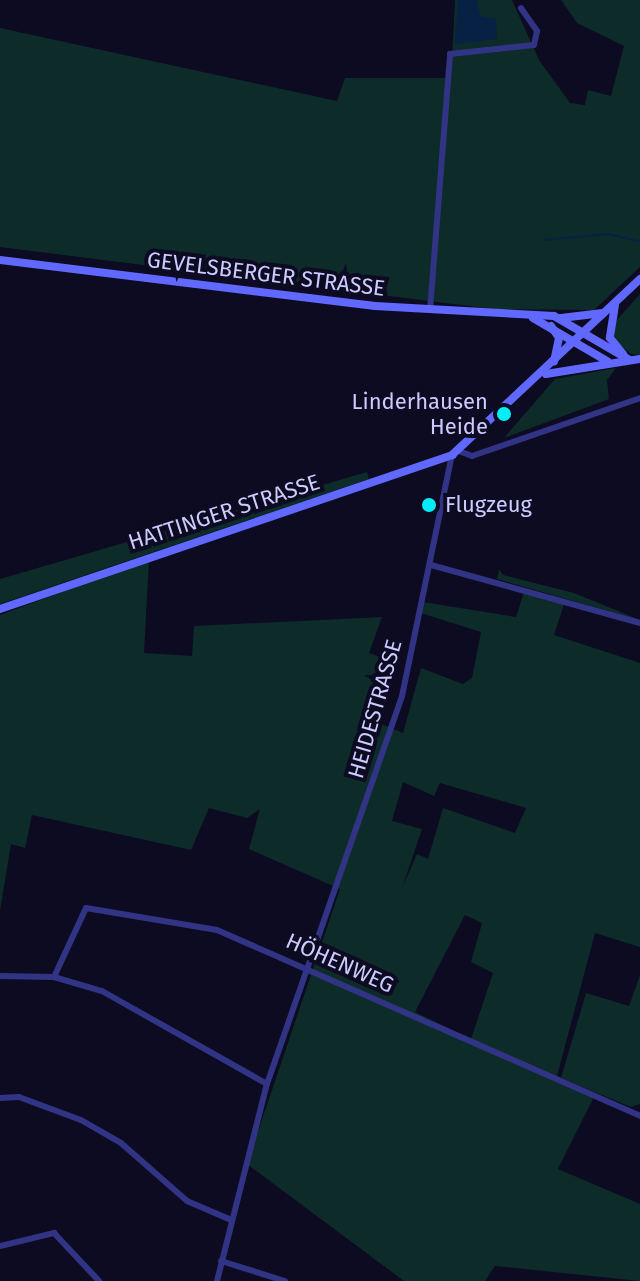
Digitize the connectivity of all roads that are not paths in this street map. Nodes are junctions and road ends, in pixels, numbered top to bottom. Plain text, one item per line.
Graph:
1 (521, 8) dead end
2 (0, 260) edge
3 (640, 279) edge
4 (615, 303) junction
5 (430, 310) junction
6 (607, 311) junction
7 (529, 316) junction
8 (561, 318) junction
9 (548, 323) junction
10 (580, 338) junction
11 (628, 359) junction
12 (639, 359) edge
13 (607, 361) junction
14 (552, 365) junction
15 (542, 376) junction
16 (640, 398) edge
17 (456, 453) junction
18 (431, 565) junction
19 (0, 609) edge
20 (640, 623) edge
21 (309, 967) junction
22 (0, 976) edge
23 (54, 977) junction
24 (267, 1084) junction
25 (0, 1098) edge
26 (640, 1116) edge
27 (229, 1219) junction
28 (0, 1246) edge
29 (221, 1261) junction
30 (99, 1281) edge
31 (217, 1281) edge
32 (285, 1281) edge

1 - 5 street
2 - 5 main road, GEVELSBERGER STRASSE
3 - 4 main road, HATTINGER STRASSE
4 - 6 main road, HATTINGER STRASSE
4 - 12 main road
5 - 7 main road, GEVELSBERGER STRASSE
6 - 8 main road
6 - 10 main road, HATTINGER STRASSE
7 - 8 main road, GEVELSBERGER STRASSE
7 - 9 main road, GEVELSBERGER STRASSE
8 - 10 main road, GEVELSBERGER STRASSE
9 - 10 main road, GEVELSBERGER STRASSE
9 - 14 main road
10 - 11 main road, GEVELSBERGER STRASSE
10 - 13 main road, GEVELSBERGER STRASSE
10 - 14 main road, HATTINGER STRASSE
11 - 12 main road, GEVELSBERGER STRASSE
11 - 13 main road, GEVELSBERGER STRASSE
13 - 15 main road, GEVELSBERGER STRASSE
14 - 15 main road, HATTINGER STRASSE
15 - 17 main road, HATTINGER STRASSE
16 - 17 street, HATTINGER STRASSE
17 - 18 street, HEIDESTRASSE
17 - 19 main road, HATTINGER STRASSE
18 - 20 street
18 - 21 street, HEIDESTRASSE
21 - 23 street, HÖHENWEG
21 - 24 street, HEIDESTRASSE
21 - 26 street, HÖHENWEG
22 - 23 street
23 - 24 street
24 - 27 street, HEIDESTRASSE
25 - 27 street
27 - 29 street, HEIDESTRASSE
28 - 30 street
29 - 31 street, HEIDESTRASSE
29 - 32 street

